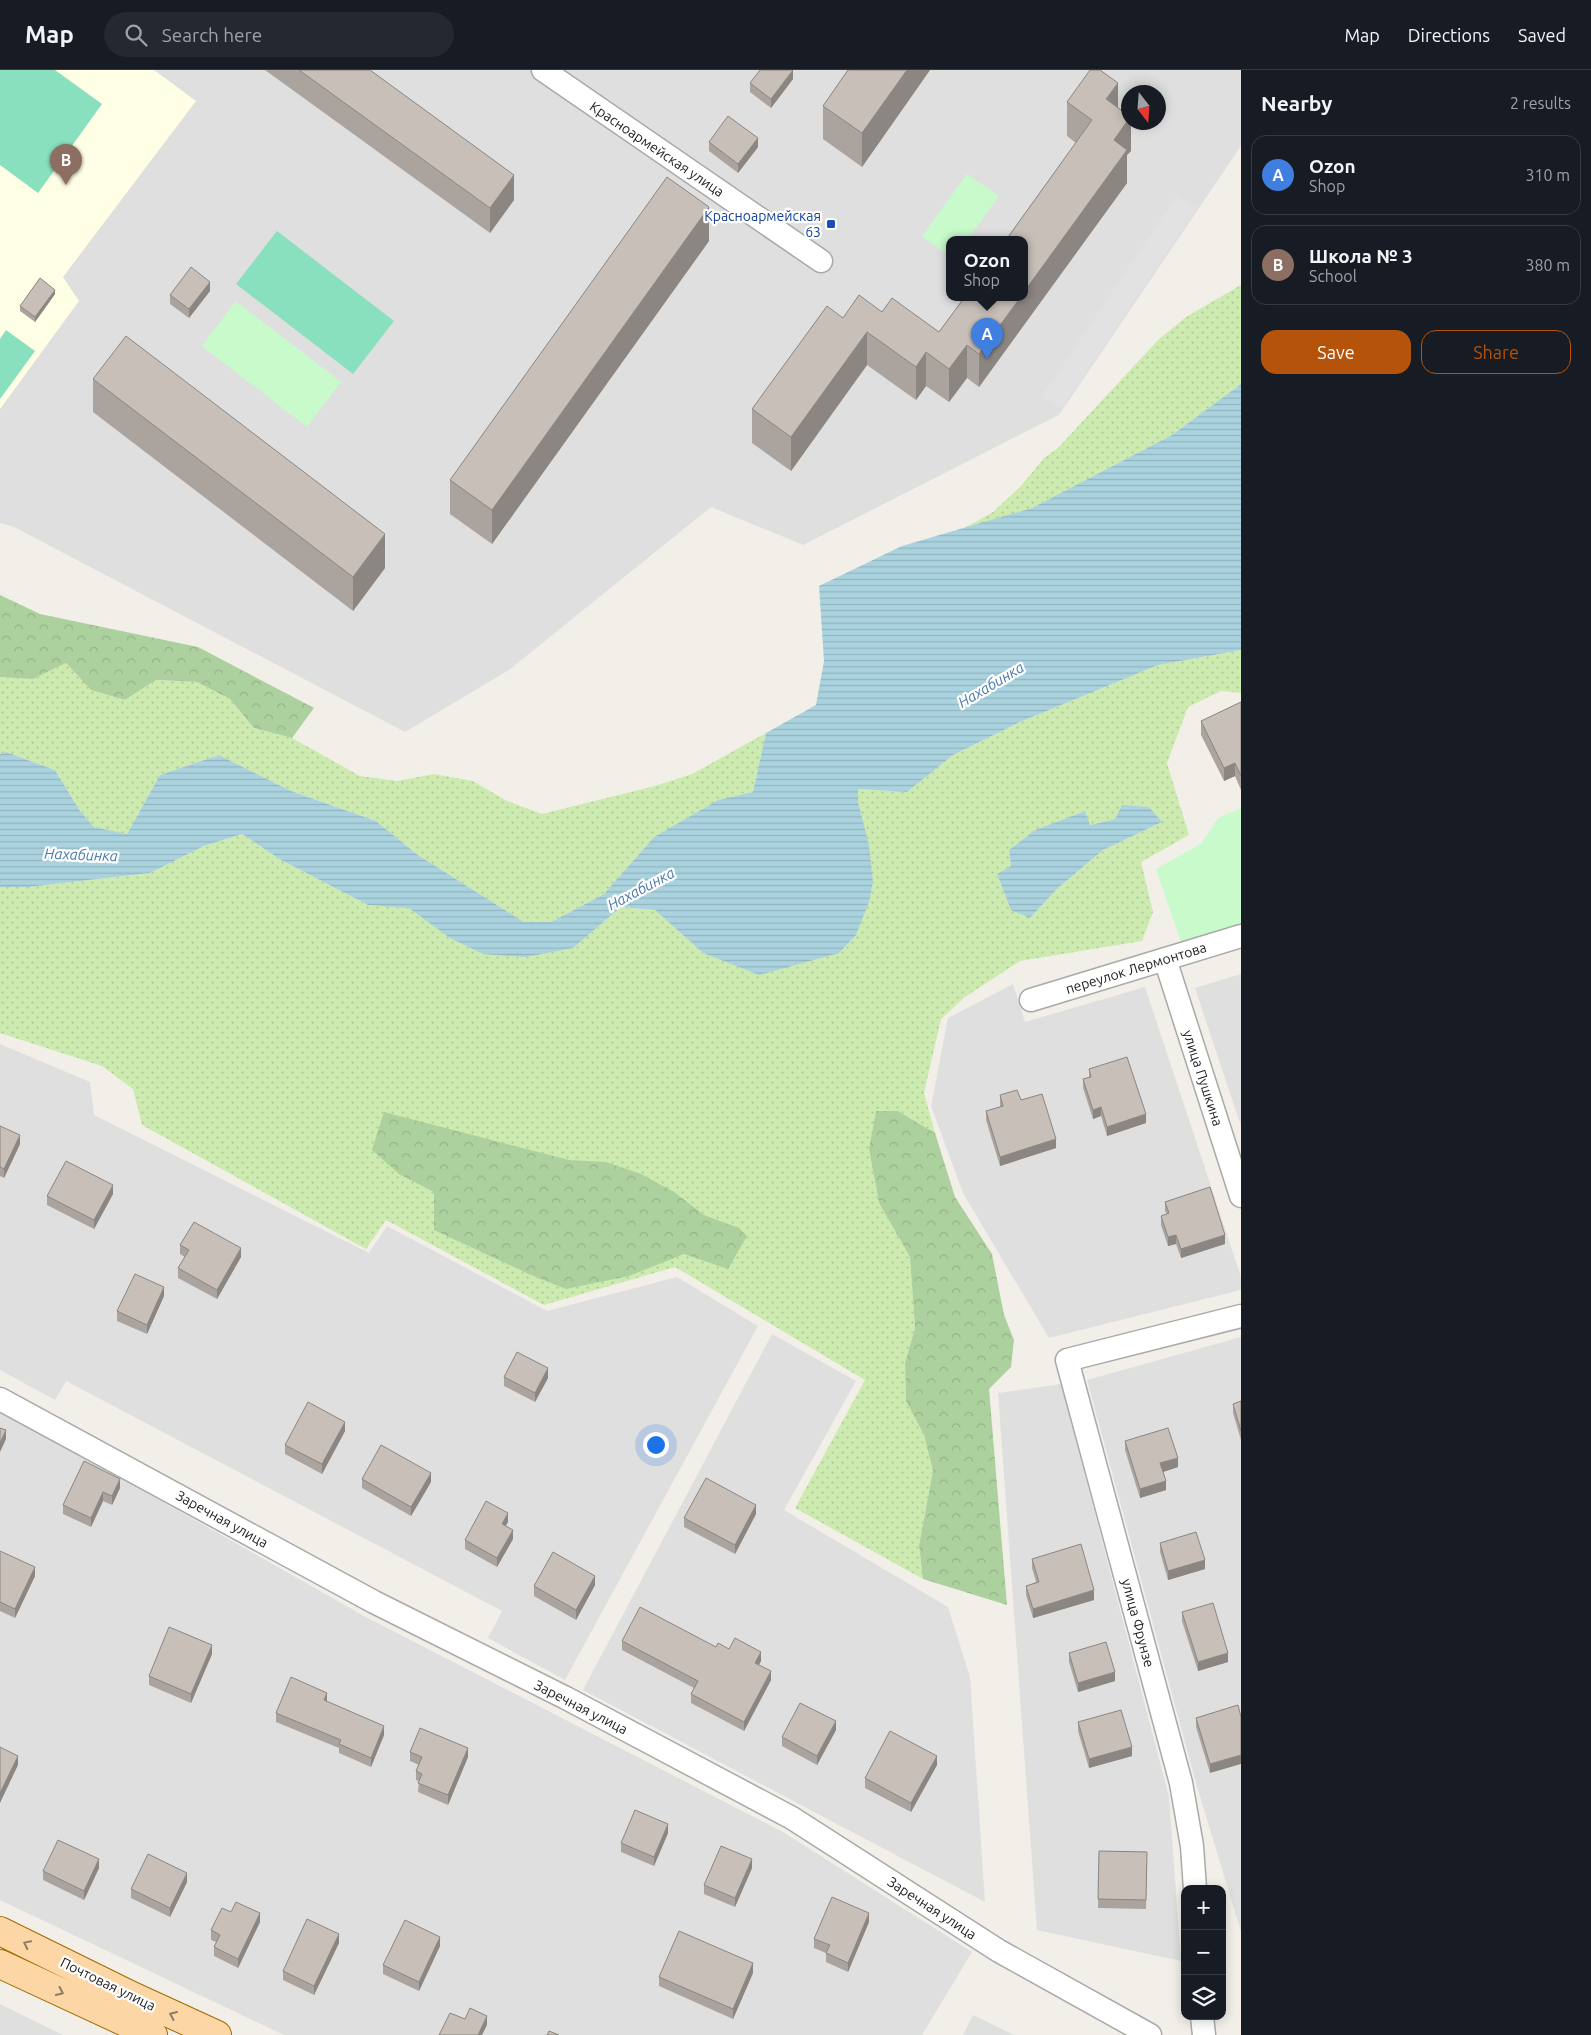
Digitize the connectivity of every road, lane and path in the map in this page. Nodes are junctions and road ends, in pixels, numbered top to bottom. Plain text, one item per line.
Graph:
1 (543, 70) edge
2 (821, 261) dead end
3 (1241, 936) edge
4 (1165, 960) junction
5 (1031, 1000) dead end
6 (1241, 1196) edge
7 (1241, 1316) edge
8 (0, 1399) edge
9 (1195, 1885) edge
10 (0, 1931) edge
11 (0, 1964) edge
12 (1202, 2020) edge
13 (153, 2035) edge
14 (217, 2035) edge
15 (1150, 2035) edge
16 (1204, 2035) edge

1 - 2 street, Красноармейская улица
3 - 4 street, переулок Лермонтова
4 - 5 street, переулок Лермонтова
4 - 6 street, улица Пушкина
7 - 9 street, улица Фрунзе
8 - 15 street, Заречная улица
14 -> 10 main road, Почтовая улица
11 -> 13 main road, Почтовая улица
12 - 16 street

